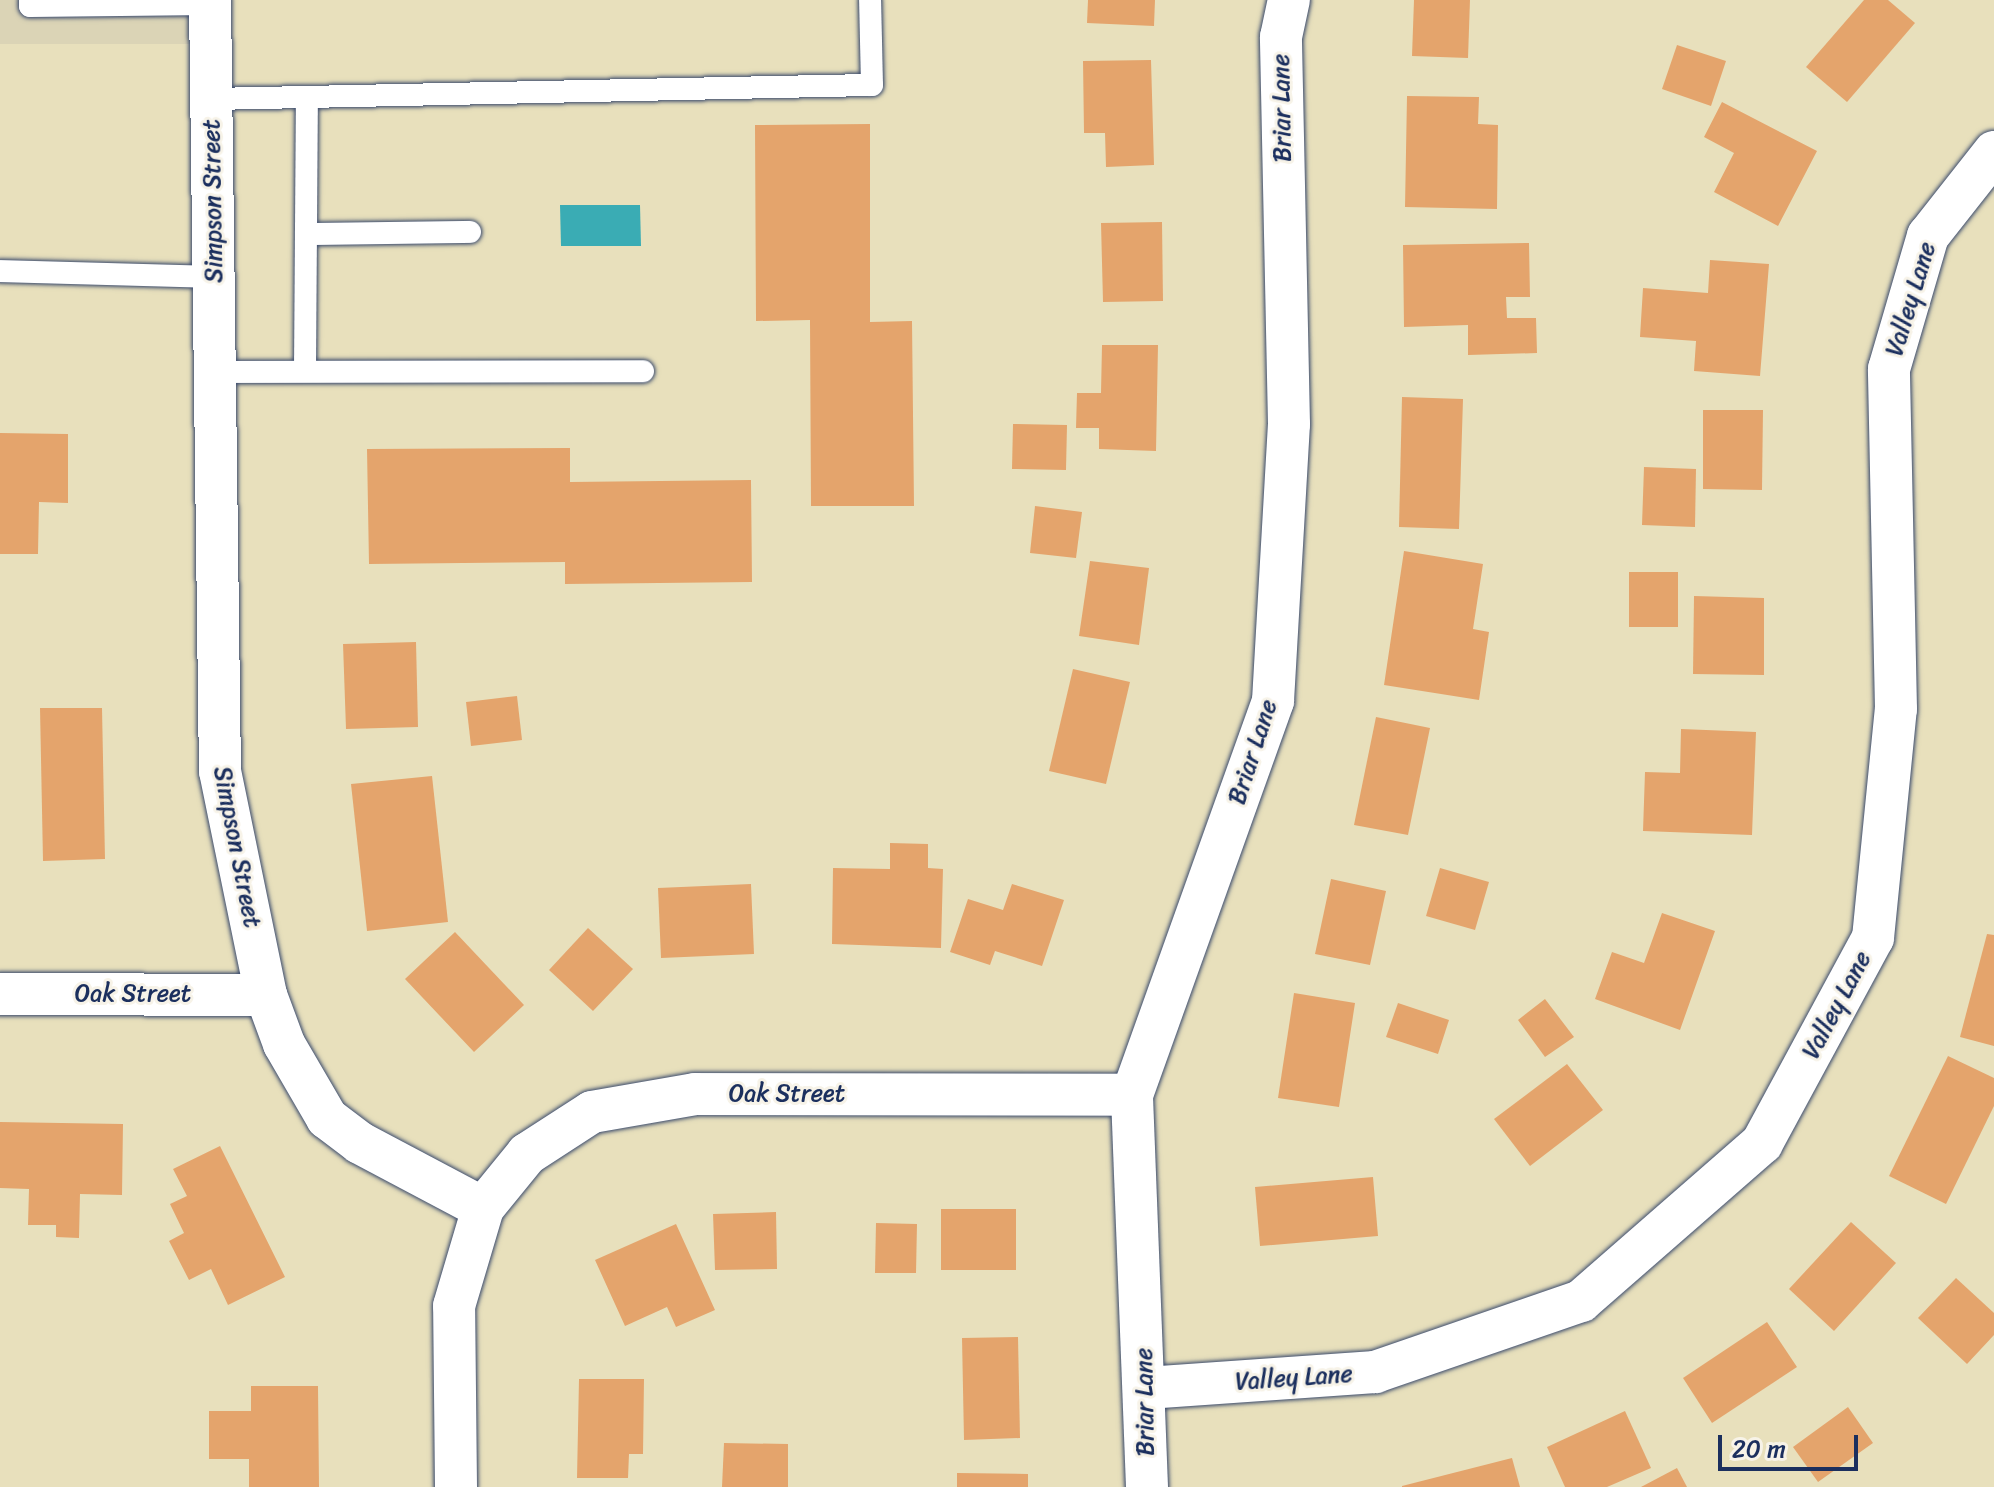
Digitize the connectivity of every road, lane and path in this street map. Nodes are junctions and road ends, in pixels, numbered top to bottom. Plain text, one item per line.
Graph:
1 (30, 0) edge
2 (870, 0) edge
3 (1289, 0) edge
4 (210, 2) edge
5 (307, 97) junction
6 (212, 99) junction
7 (1994, 152) edge
8 (470, 232) dead end
9 (306, 234) junction
10 (0, 271) edge
11 (214, 277) junction
12 (305, 371) junction
13 (643, 371) dead end
14 (215, 372) junction
15 (0, 994) edge
16 (266, 995) junction
17 (1132, 1095) junction
18 (483, 1208) junction
19 (1146, 1388) junction
20 (456, 1487) edge
21 (1147, 1487) edge

1 - 4 lane
2 - 5 lane
3 - 17 street, Briar Lane
4 - 6 street, Simpson Street
5 - 6 lane
5 - 9 lane
6 - 11 street, Simpson Street
7 - 19 street, Valley Lane
8 - 9 lane
9 - 12 lane
10 - 11 lane
11 - 14 street, Simpson Street
12 - 13 lane
12 - 14 lane
14 - 16 street, Simpson Street
15 - 16 street, Oak Street
16 - 18 street, Simpson Street
17 - 18 street, Oak Street
17 - 19 street, Briar Lane
18 - 20 street
19 - 21 street, Briar Lane

